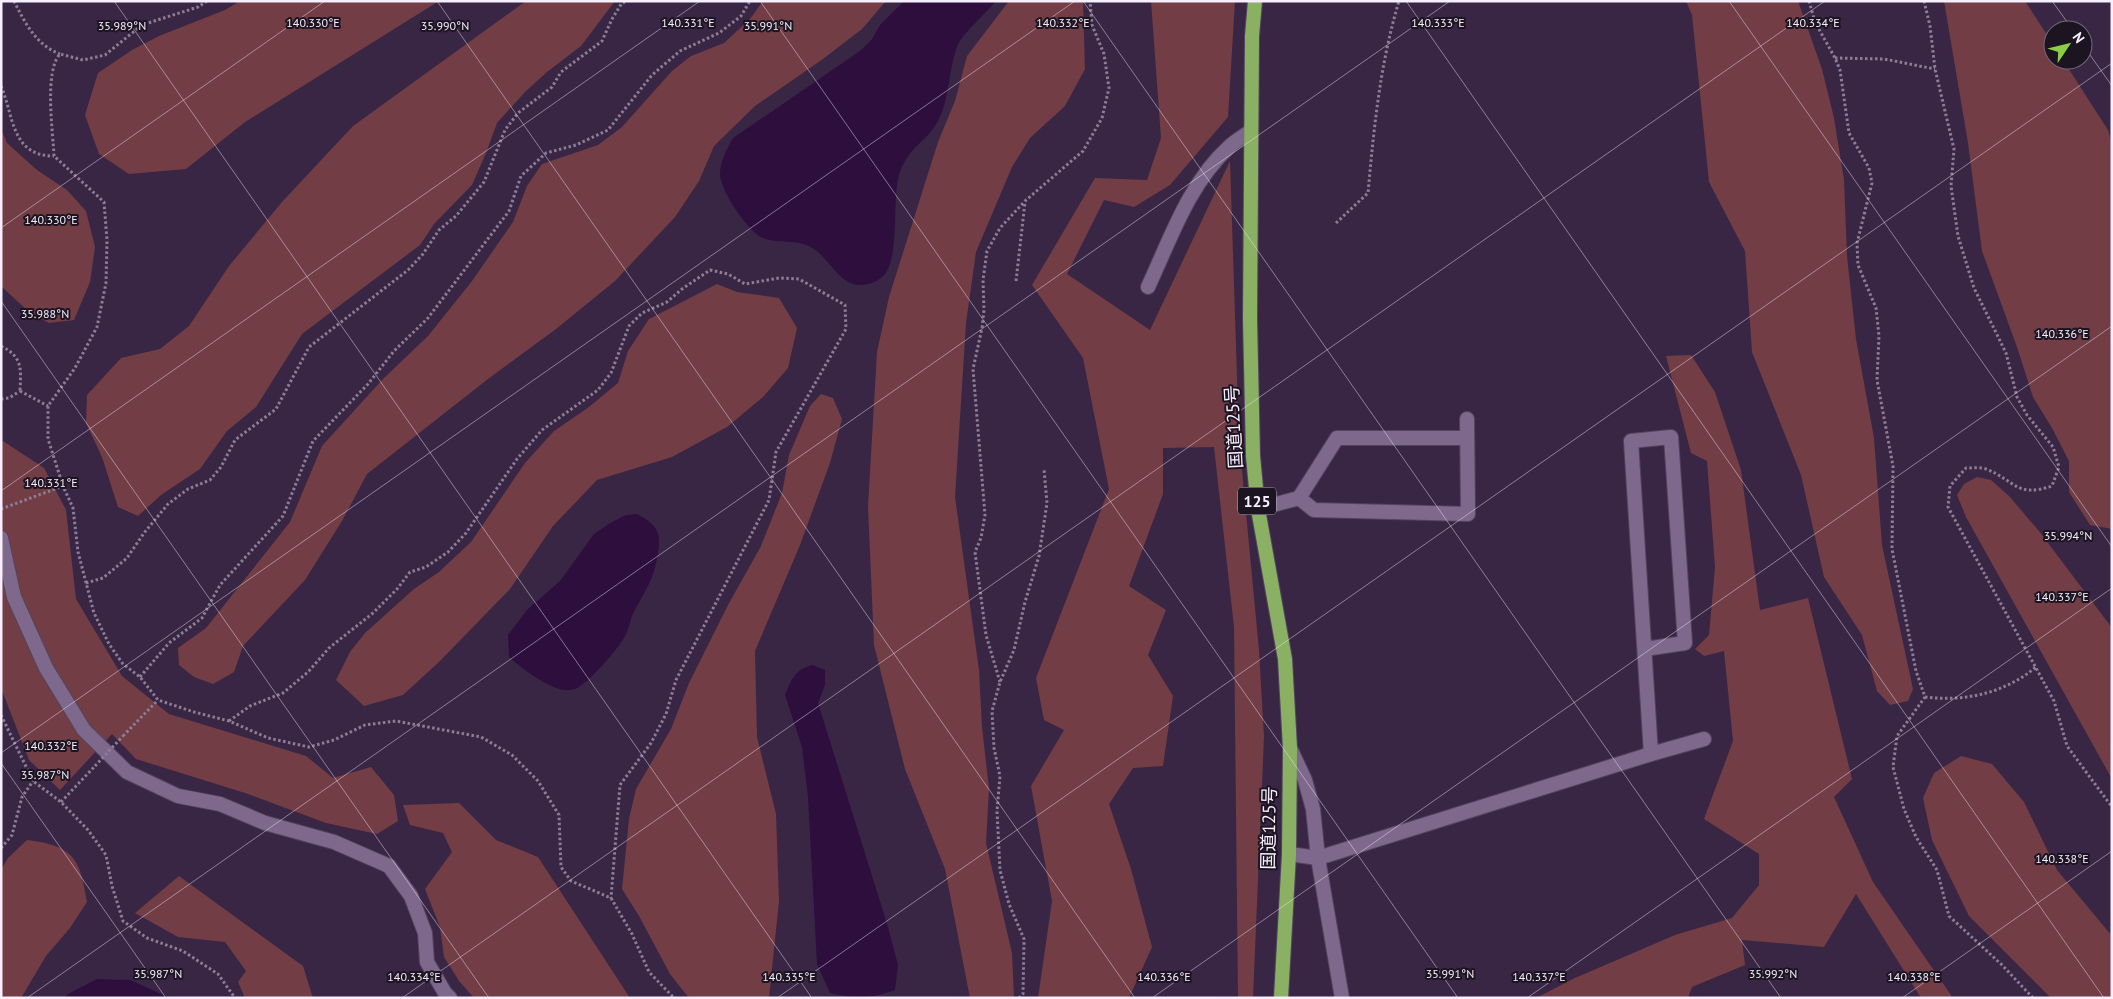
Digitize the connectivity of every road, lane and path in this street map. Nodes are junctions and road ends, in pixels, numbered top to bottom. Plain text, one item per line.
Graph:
1 (14, 1) edge
2 (207, 1) edge
3 (628, 1) edge
4 (750, 1) edge
5 (1090, 1) edge
6 (1255, 1) edge
7 (1399, 1) edge
8 (1809, 1) edge
9 (1924, 1) edge
10 (60, 54) junction
11 (1835, 58) junction
12 (1935, 69) junction
13 (1, 86) edge
14 (1251, 132) junction
15 (54, 156) junction
16 (1025, 201) junction
17 (1336, 223) dead end
18 (1016, 282) dead end
19 (1148, 287) dead end
20 (1, 346) edge
21 (20, 391) junction
22 (1, 399) edge
23 (48, 406) junction
24 (1467, 419) dead end
25 (1467, 438) junction
26 (1044, 469) dead end
27 (63, 486) junction
28 (1299, 498) junction
29 (1, 509) edge
30 (1258, 509) junction
31 (1, 538) edge
32 (86, 583) junction
33 (1645, 649) junction
34 (2036, 667) junction
35 (140, 677) junction
36 (1000, 682) junction
37 (1925, 698) junction
38 (158, 700) junction
39 (1, 715) edge
40 (228, 721) junction
41 (1704, 739) dead end
42 (1290, 748) junction
43 (1651, 754) junction
44 (33, 780) junction
45 (61, 802) junction
46 (2112, 807) edge
47 (1, 848) edge
48 (1288, 854) junction
49 (1318, 858) junction
50 (611, 898) junction
51 (236, 998) edge
52 (450, 998) edge
53 (674, 998) edge
54 (1019, 998) edge
55 (1281, 998) edge
56 (1342, 998) edge
57 (2033, 998) edge

1 - 10 path
2 - 10 path
3 - 32 path
4 - 35 path
5 - 16 path
6 - 14 highway, 国道125号 / 125
7 - 17 path
8 - 11 path
9 - 12 path
10 - 15 path
11 - 12 path
11 - 37 path
12 - 34 path
13 - 15 path
14 - 19 street
14 - 30 highway, 国道125号 / 125
15 - 23 path
16 - 18 path
16 - 36 path
20 - 21 path
21 - 22 path
21 - 23 path
23 - 27 path
24 - 25 street
25 - 28 street
25 - 28 street
26 - 36 path
27 - 29 path
27 - 32 path
28 - 30 street
30 - 42 highway, 国道125号 / 125
31 - 52 street
32 - 35 path
33 - 33 street
33 - 43 street
34 - 37 path
34 - 46 path
35 - 38 path
36 - 54 path
37 - 57 path
38 - 40 path
38 - 45 path, bridge
39 - 44 path
40 - 50 path
40 - 50 path
41 - 43 street
42 - 48 highway, 国道125号 / 125
42 - 49 street
43 - 49 street
44 - 45 path
44 - 47 path
45 - 51 path
48 - 49 street
48 - 55 highway, 国道125号 / 125
49 - 56 street
50 - 53 path

